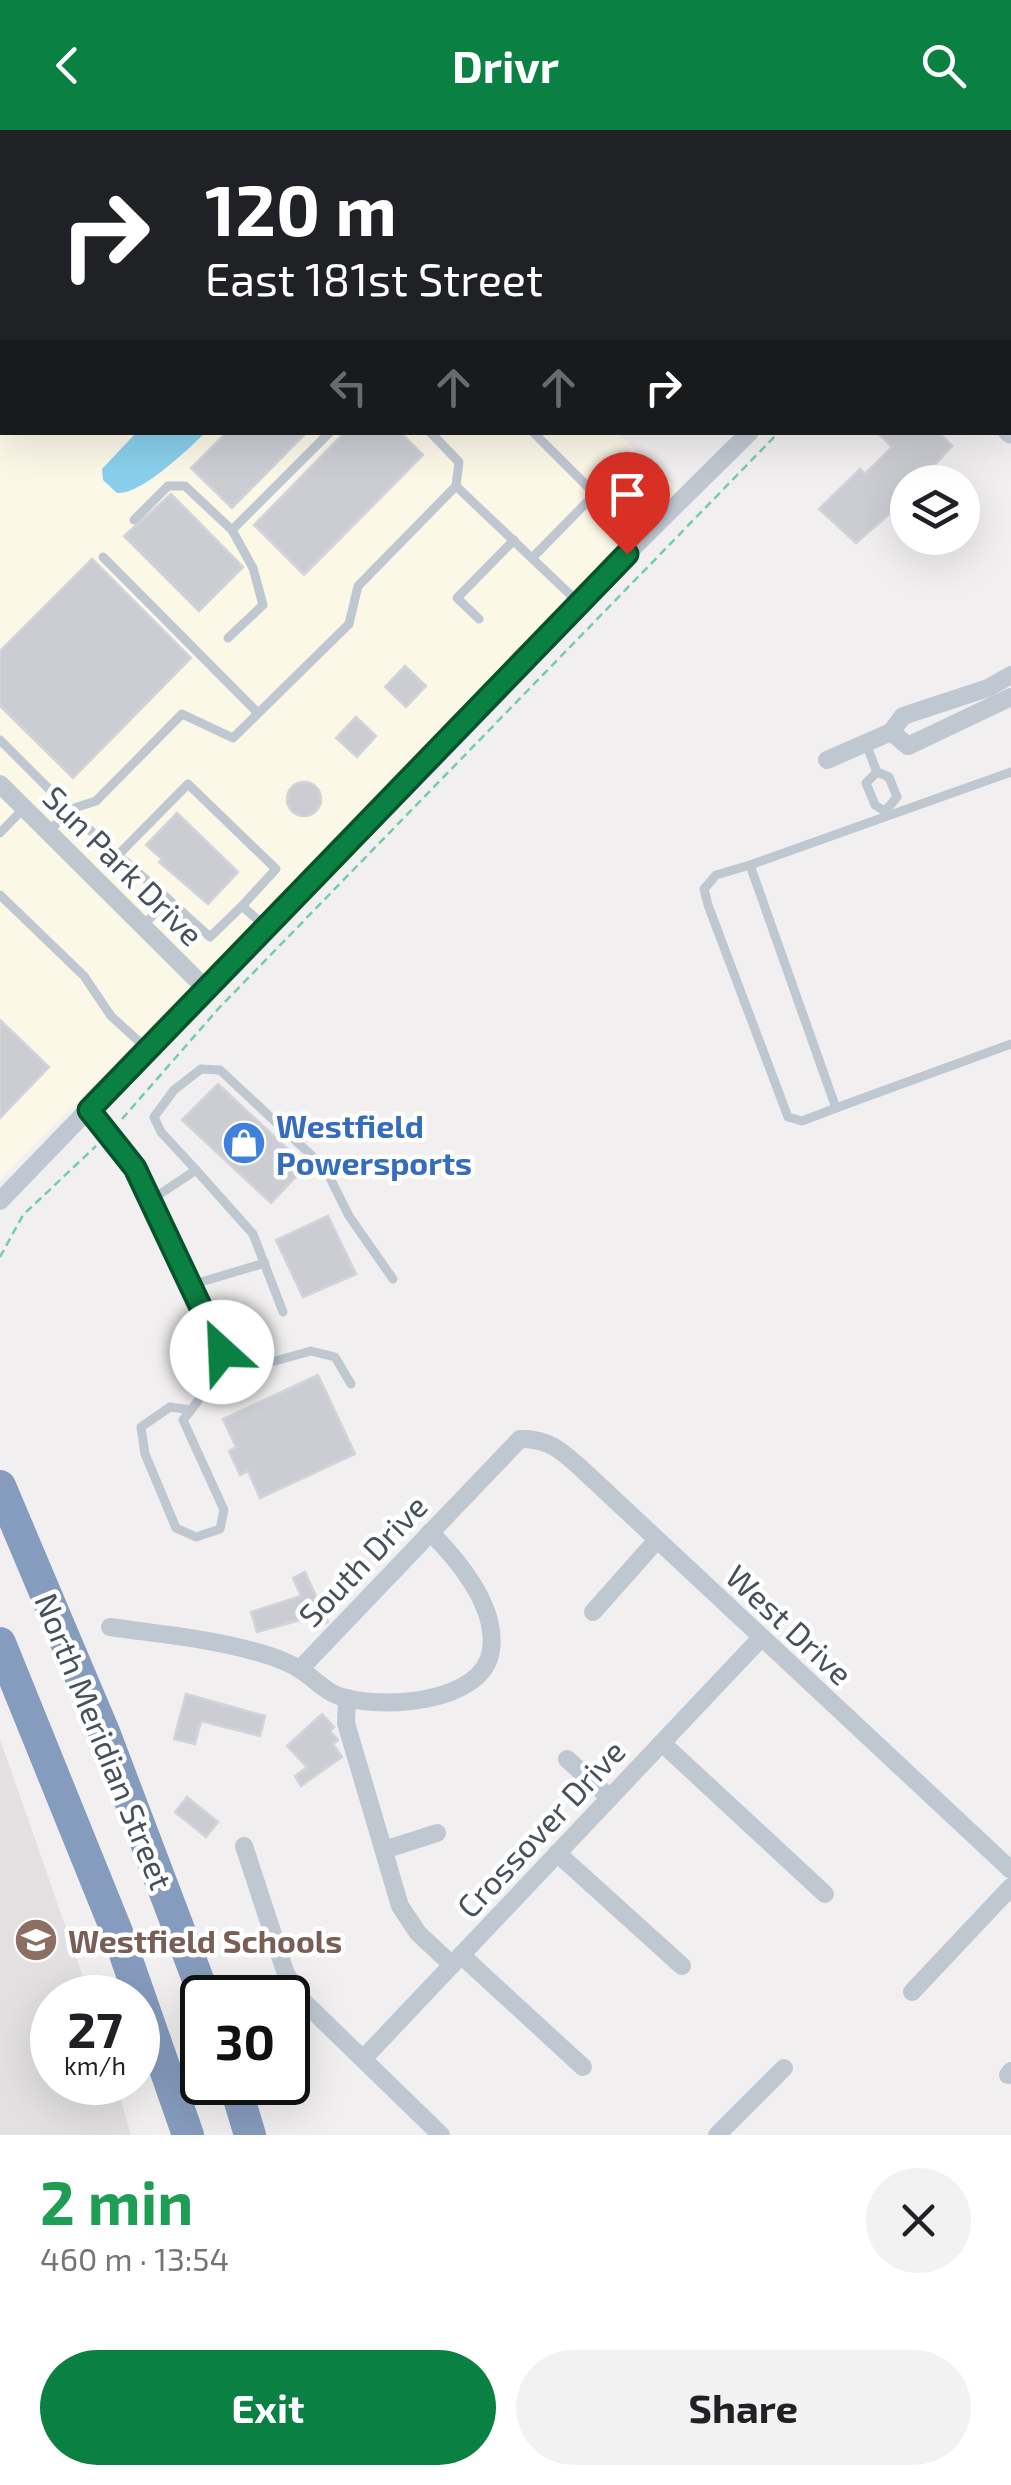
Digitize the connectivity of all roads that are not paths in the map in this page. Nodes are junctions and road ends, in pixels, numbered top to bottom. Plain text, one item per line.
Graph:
1 (327, 435) edge
2 (433, 435) edge
3 (536, 435) edge
4 (747, 435) edge
5 (456, 486) junction
6 (134, 520) dead end
7 (232, 530) junction
8 (514, 540) junction
9 (104, 558) dead end
10 (532, 558) junction
11 (578, 602) junction
12 (479, 619) dead end
13 (228, 638) dead end
14 (1011, 675) edge
15 (1011, 698) edge
16 (258, 713) junction
17 (891, 732) junction
18 (0, 740) edge
19 (866, 744) junction
20 (827, 760) dead end
21 (877, 772) junction
22 (1011, 772) edge
23 (0, 784) edge
24 (24, 808) junction
25 (70, 809) junction
26 (888, 813) junction
27 (48, 832) junction
28 (0, 833) edge
29 (96, 836) dead end
30 (750, 864) junction
31 (0, 895) edge
32 (168, 899) junction
33 (242, 906) junction
34 (143, 926) junction
35 (266, 926) junction
36 (206, 989) junction
37 (1011, 1044) edge
38 (147, 1050) junction
39 (836, 1108) junction
40 (89, 1110) junction
41 (196, 1170) junction
42 (150, 1200) junction
43 (0, 1201) edge
44 (265, 1263) junction
45 (393, 1279) dead end
46 (191, 1285) junction
47 (283, 1312) dead end
48 (224, 1355) junction
49 (351, 1384) dead end
50 (192, 1410) junction
51 (520, 1440) joint
52 (0, 1486) edge
53 (430, 1532) junction
54 (657, 1540) junction
55 (593, 1612) dead end
56 (110, 1627) dead end
57 (761, 1638) junction
58 (0, 1643) edge
59 (300, 1669) junction
60 (347, 1698) junction
61 (662, 1743) junction
62 (567, 1759) dead end
63 (610, 1798) junction
64 (436, 1833) dead end
65 (244, 1846) dead end
66 (384, 1850) junction
67 (558, 1854) junction
68 (1011, 1870) edge
69 (1011, 1887) edge
70 (825, 1894) dead end
71 (457, 1960) junction
72 (682, 1966) dead end
73 (196, 1975) edge
74 (912, 1992) dead end
75 (363, 2059) junction
76 (583, 2067) dead end
77 (784, 2068) dead end
78 (241, 2105) edge
79 (188, 2135) edge
80 (250, 2135) edge
81 (441, 2135) edge
82 (717, 2135) edge

1 - 7 lane
2 - 5 lane
3 - 10 lane
4 - 11 street
5 - 8 lane
5 - 16 lane
6 - 7 lane
7 - 13 lane
8 - 10 lane
8 - 12 lane
9 - 16 lane
10 - 11 lane
11 - 35 street
14 - 17 street
15 - 17 street
16 - 25 lane
17 - 19 street
18 - 25 lane
19 - 20 street
19 - 21 lane
21 - 26 lane
21 - 26 lane
22 - 26 lane
23 - 24 street, Sun Park Drive
24 - 27 street, Sun Park Drive
24 - 28 lane
25 - 27 lane
25 - 29 lane
26 - 30 lane
27 - 34 street, Sun Park Drive
30 - 39 lane
30 - 39 lane
31 - 38 lane
32 - 33 lane
32 - 33 lane
32 - 34 lane
33 - 35 lane
34 - 36 street, Sun Park Drive
35 - 36 street
36 - 38 street
37 - 39 lane
38 - 40 street
40 - 42 street
40 - 43 street
41 - 42 lane
41 - 44 lane
41 - 45 lane
42 - 46 street
44 - 46 lane
44 - 47 lane
46 - 48 street
48 - 49 lane
48 - 50 lane
50 - 50 lane
51 - 53 street, South Drive
51 - 54 street, West Drive
52 - 73 highway, North Meridian Street
53 - 59 street, South Drive
53 - 60 street
54 - 55 street
54 - 57 street, West Drive
56 - 59 street, South Drive
57 - 61 street, Crossover Drive
57 - 68 street, West Drive
58 - 79 highway, North Meridian Street
59 - 60 street
60 - 66 street
61 - 63 street, Crossover Drive
61 - 70 street
62 - 63 street
63 - 67 street, Crossover Drive
64 - 66 street
65 - 75 street
66 - 71 street
67 - 71 street, Crossover Drive
67 - 72 street
69 - 74 street
71 - 75 street, Crossover Drive
71 - 76 street
75 - 81 street
77 - 82 street
78 - 80 highway

